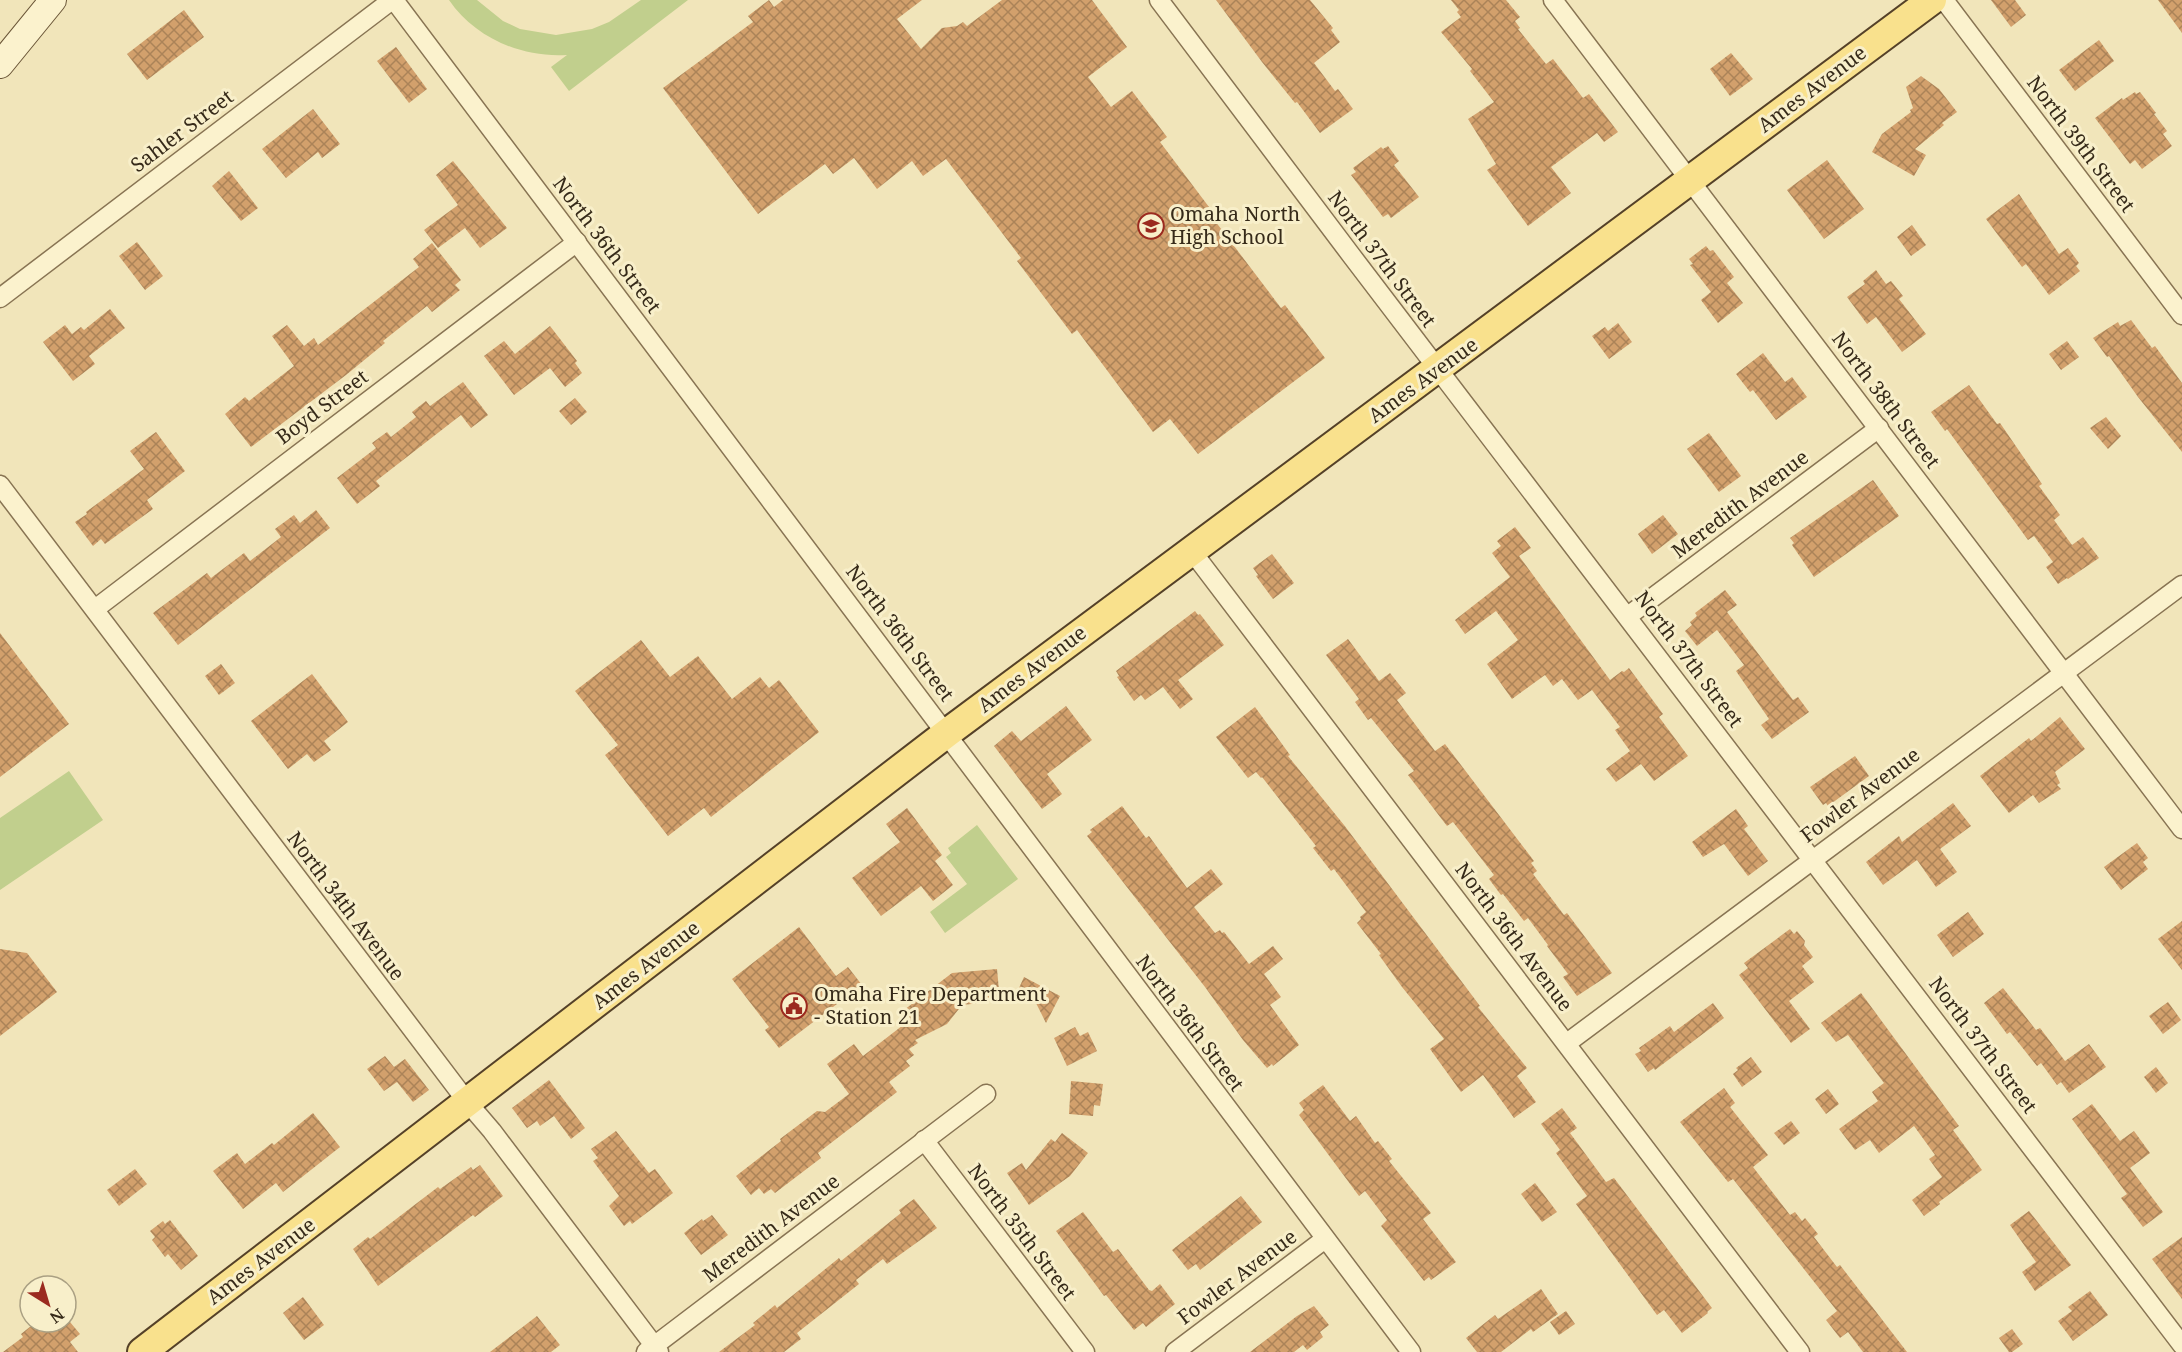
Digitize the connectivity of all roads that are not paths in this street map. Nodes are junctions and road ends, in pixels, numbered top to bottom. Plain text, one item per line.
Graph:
1 (53, 0) edge
2 (393, 0) edge
3 (1159, 0) edge
4 (1553, 0) edge
5 (1932, 0) edge
6 (1944, 0) edge
7 (0, 65) edge
8 (1691, 180) junction
9 (577, 242) junction
10 (0, 298) edge
11 (2182, 315) edge
12 (1438, 369) junction
13 (1879, 428) junction
14 (0, 485) edge
15 (1191, 550) junction
16 (2182, 585) edge
17 (95, 609) junction
18 (1628, 616) junction
19 (2064, 672) junction
20 (947, 733) junction
21 (2182, 828) edge
22 (1813, 859) junction
23 (1567, 1043) junction
24 (986, 1094) dead end
25 (468, 1103) junction
26 (924, 1140) junction
27 (1325, 1239) junction
28 (2182, 1345) edge
29 (653, 1350) edge
30 (142, 1352) edge
31 (1084, 1352) edge
32 (1176, 1352) edge
33 (1411, 1352) edge
34 (1800, 1352) edge

1 - 7 street
2 - 9 street, North 36th Street
2 - 10 street, Sahler Street
3 - 12 street, North 37th Street
4 - 8 street, North 38th Street
5 - 8 main road, Ames Avenue
6 - 11 street, North 39th Street
8 - 12 main road, Ames Avenue
8 - 13 street, North 38th Street
9 - 17 street, Boyd Street
9 - 20 street, North 36th Street
12 - 15 main road, Ames Avenue
12 - 18 street, North 37th Street
13 - 18 street, Meredith Avenue
13 - 19 street, North 38th Street
14 - 17 street, North 34th Avenue
15 - 20 main road, Ames Avenue
15 - 23 street, North 36th Avenue
16 - 19 street, Fowler Avenue
17 - 25 street, North 34th Avenue
18 - 22 street, North 37th Street
19 - 21 street, North 38th Street
19 - 22 street, Fowler Avenue
20 - 25 main road, Ames Avenue
20 - 27 street, North 36th Street
22 - 23 street, Fowler Avenue
22 - 28 street, North 37th Street
23 - 34 street, North 36th Avenue
24 - 26 street, Meredith Avenue
25 - 29 street, North 34th Avenue
25 - 30 main road, Ames Avenue
26 - 29 street, Meredith Avenue
26 - 31 street, North 35th Street
27 - 32 street, Fowler Avenue
27 - 33 street, North 36th Street

